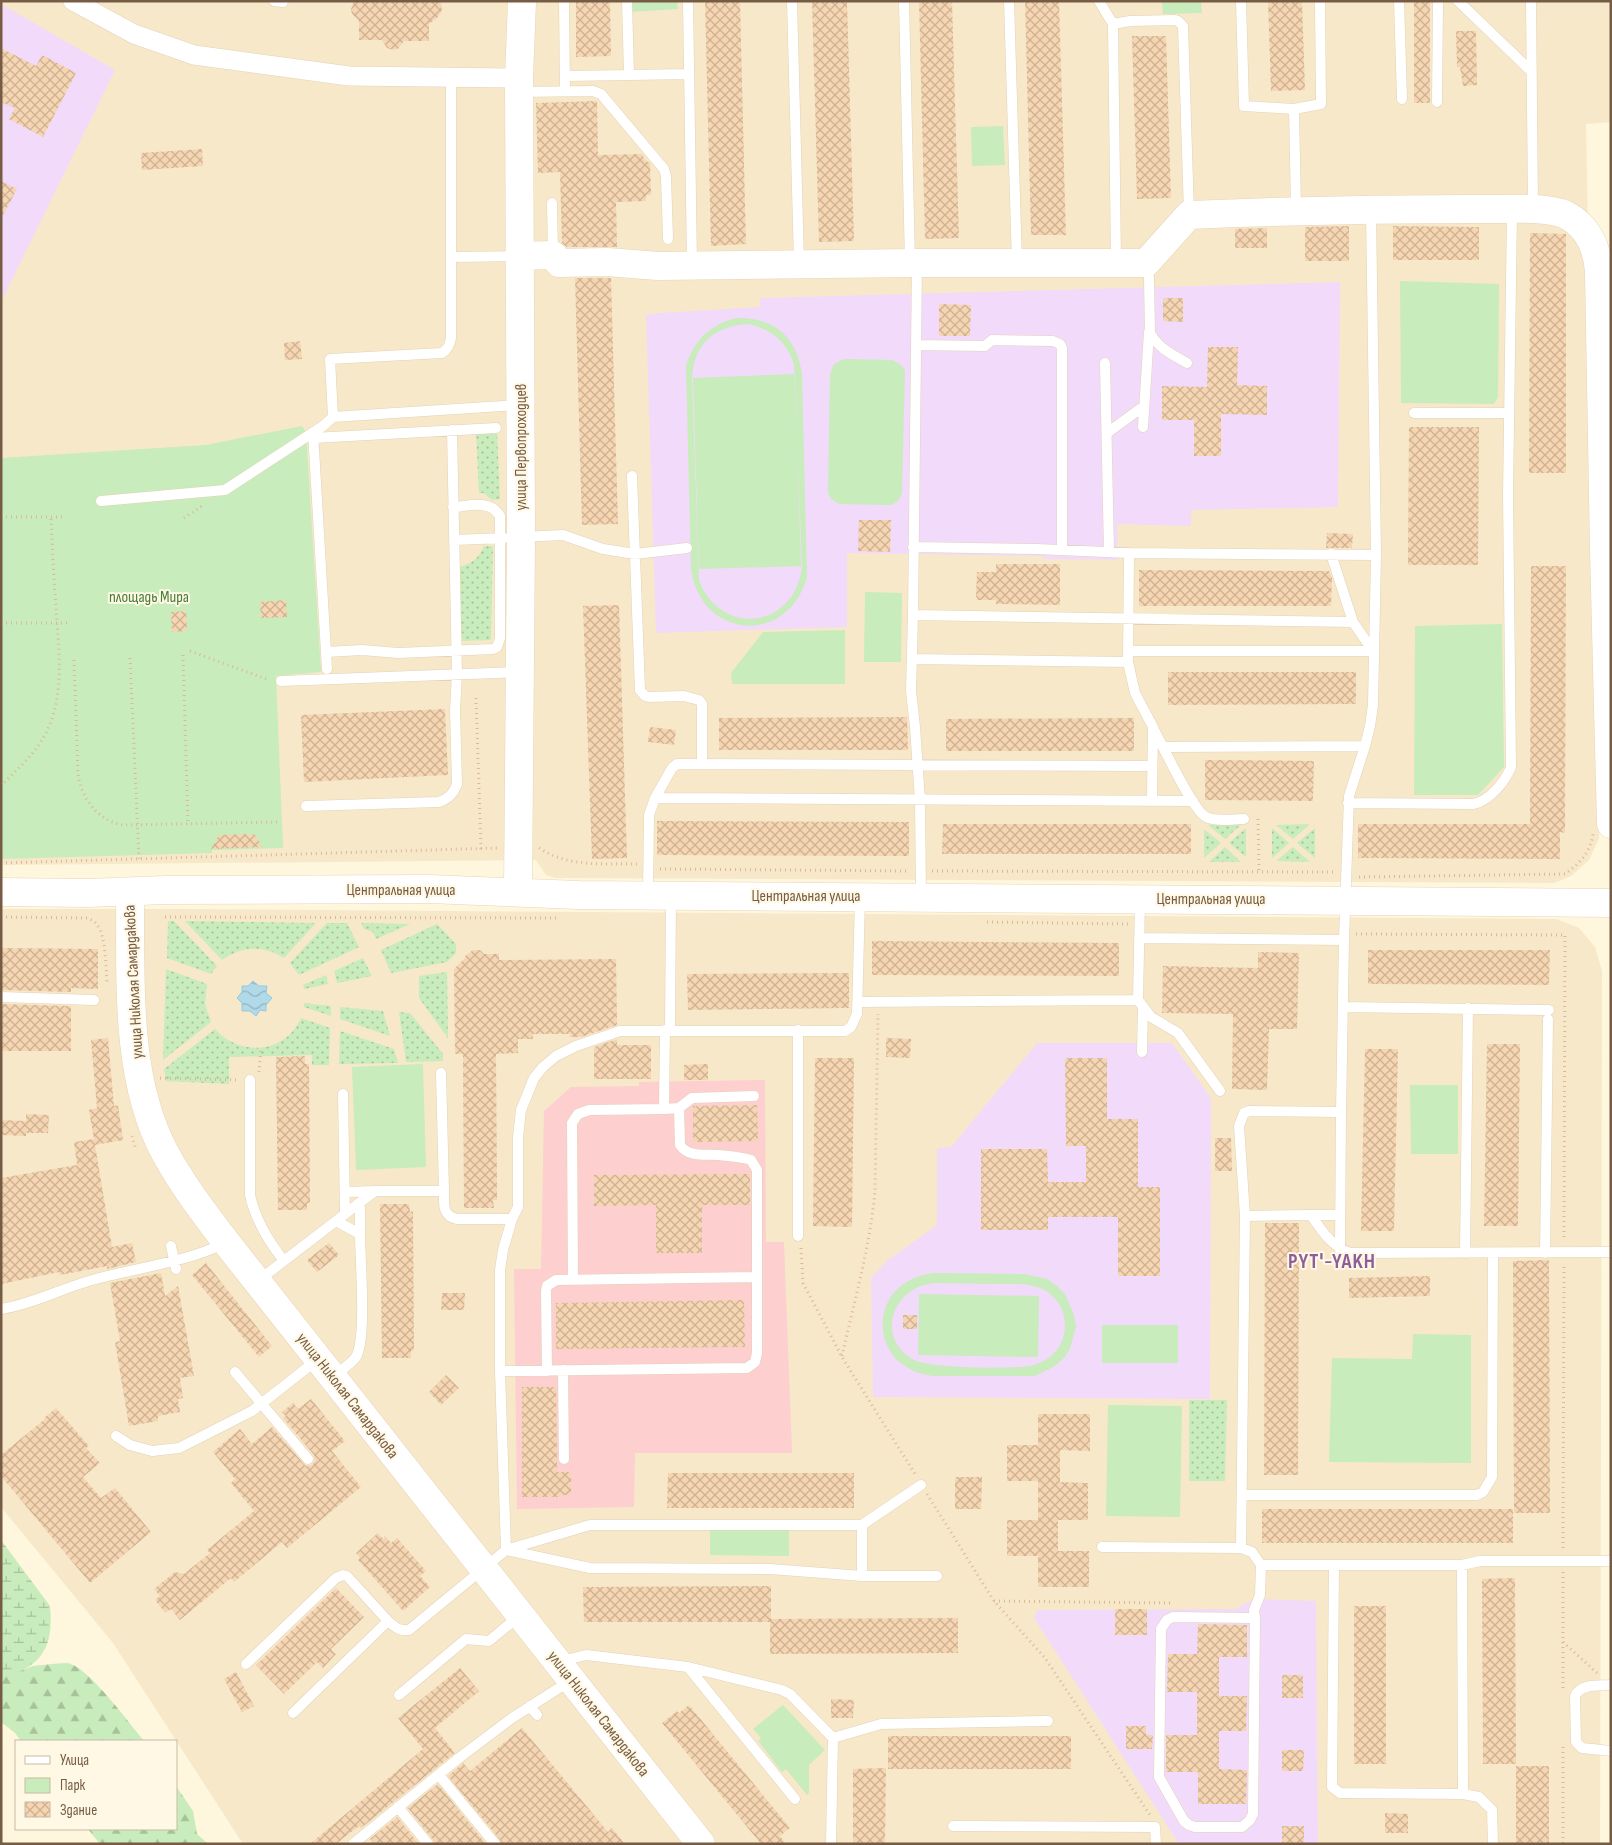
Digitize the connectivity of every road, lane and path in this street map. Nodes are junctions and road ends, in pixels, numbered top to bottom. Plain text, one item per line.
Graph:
1 (73, 1) edge
2 (274, 1) edge
3 (522, 1) edge
4 (564, 1) edge
5 (627, 1) edge
6 (688, 1) edge
7 (792, 1) edge
8 (904, 1) edge
9 (1009, 1) edge
10 (1100, 1) edge
11 (1242, 1) edge
12 (1320, 1) edge
13 (1399, 1) edge
14 (1438, 1) edge
15 (1458, 1) edge
16 (1531, 1) edge
17 (283, 2) edge
18 (1113, 24) junction
19 (1532, 72) junction
20 (689, 74) junction
21 (629, 75) junction
22 (565, 76) junction
23 (451, 77) junction
24 (519, 85) junction
25 (565, 91) junction
26 (1402, 99) dead end
27 (1437, 102) dead end
28 (1294, 109) junction
29 (552, 204) dead end
30 (1371, 209) junction
31 (1296, 210) junction
32 (1523, 210) junction
33 (1189, 215) junction
34 (668, 240) dead end
35 (554, 255) junction
36 (519, 256) junction
37 (452, 257) junction
38 (913, 263) junction
39 (1017, 263) junction
40 (1116, 263) junction
41 (1146, 263) junction
42 (799, 264) junction
43 (692, 266) junction
44 (1149, 326) junction
45 (916, 345) junction
46 (1105, 363) dead end
47 (1187, 363) dead end
48 (520, 405) junction
49 (1144, 406) junction
50 (1414, 413) dead end
51 (1509, 413) junction
52 (332, 417) junction
53 (496, 428) dead end
54 (1143, 428) dead end
55 (452, 430) junction
56 (1107, 433) junction
57 (313, 435) junction
58 (632, 476) dead end
59 (101, 500) dead end
60 (453, 506) junction
61 (1, 517) edge
62 (51, 517) junction
63 (62, 517) dead end
64 (510, 538) junction
65 (454, 540) junction
66 (913, 547) junction
67 (687, 548) dead end
68 (1062, 550) junction
69 (1607, 550) edge
70 (1109, 552) junction
71 (1129, 553) junction
72 (635, 554) junction
73 (1331, 554) junction
74 (1376, 555) junction
75 (912, 615) junction
76 (1128, 619) junction
77 (1353, 622) junction
78 (1, 623) edge
79 (57, 623) junction
80 (67, 623) dead end
81 (457, 650) junction
82 (190, 651) dead end
83 (1128, 651) junction
84 (1373, 651) junction
85 (326, 652) junction
86 (183, 655) dead end
87 (130, 658) dead end
88 (912, 659) junction
89 (74, 660) dead end
90 (1128, 662) junction
91 (327, 669) dead end
92 (521, 672) junction
93 (457, 674) junction
94 (281, 681) joint
95 (476, 698) dead end
96 (1153, 727) junction
97 (1365, 746) junction
98 (1163, 747) junction
99 (702, 764) junction
100 (917, 764) junction
101 (1152, 766) junction
102 (1, 786) edge
103 (655, 798) junction
104 (920, 800) junction
105 (1152, 801) junction
106 (1193, 801) junction
107 (1348, 804) junction
108 (306, 806) dead end
109 (1244, 819) joint
110 (278, 822) dead end
111 (188, 824) junction
112 (1611, 824) edge
113 (137, 825) junction
114 (519, 848) junction
115 (481, 849) junction
116 (139, 859) junction
117 (1, 863) edge
118 (1259, 871) dead end
119 (1, 892) edge
120 (130, 892) junction
121 (518, 892) junction
122 (659, 895) junction
123 (860, 896) junction
124 (921, 897) junction
125 (1140, 898) junction
126 (1345, 900) junction
127 (1611, 903) edge
128 (1, 917) edge
129 (165, 917) dead end
130 (558, 918) dead end
131 (985, 922) dead end
132 (97, 924) dead end
133 (1139, 927) junction
134 (1344, 937) junction
135 (1139, 938) junction
136 (1, 997) edge
137 (94, 1000) dead end
138 (858, 1002) junction
139 (878, 1002) junction
140 (1141, 1003) junction
141 (1344, 1007) junction
142 (1468, 1008) junction
143 (668, 1030) junction
144 (798, 1030) junction
145 (260, 1048) dead end
146 (1142, 1052) dead end
147 (441, 1073) dead end
148 (160, 1078) dead end
149 (250, 1080) junction
150 (1220, 1091) dead end
151 (343, 1094) dead end
152 (754, 1096) dead end
153 (679, 1108) junction
154 (664, 1109) junction
155 (1341, 1112) junction
156 (375, 1191) junction
157 (444, 1191) junction
158 (345, 1192) junction
159 (360, 1203) junction
160 (345, 1214) junction
161 (1311, 1215) junction
162 (1340, 1215) junction
163 (1244, 1216) junction
164 (512, 1219) junction
165 (336, 1221) junction
166 (360, 1234) junction
167 (798, 1236) joint
168 (226, 1242) junction
169 (171, 1246) dead end
170 (1340, 1250) junction
171 (1611, 1252) edge
172 (1465, 1253) junction
173 (1545, 1253) junction
174 (1564, 1253) junction
175 (1493, 1254) junction
176 (284, 1261) junction
177 (176, 1265) junction
178 (756, 1277) junction
179 (573, 1280) junction
180 (257, 1282) junction
181 (1, 1309) edge
182 (842, 1357) junction
183 (325, 1368) junction
184 (548, 1370) junction
185 (563, 1370) junction
186 (500, 1371) junction
187 (235, 1372) dead end
188 (261, 1404) junction
189 (116, 1436) dead end
190 (564, 1459) dead end
191 (308, 1460) dead end
192 (921, 1485) junction
193 (1242, 1495) junction
194 (862, 1525) junction
195 (1102, 1547) dead end
196 (1241, 1548) junction
197 (506, 1550) junction
198 (1611, 1561) edge
199 (1562, 1562) junction
200 (1261, 1565) junction
201 (1334, 1565) junction
202 (1462, 1565) junction
203 (483, 1568) junction
204 (862, 1576) junction
205 (937, 1576) dead end
206 (994, 1601) junction
207 (1178, 1603) dead end
208 (520, 1616) junction
209 (1254, 1618) junction
210 (388, 1621) junction
211 (1563, 1642) junction
212 (246, 1664) dead end
213 (688, 1667) junction
214 (565, 1674) junction
215 (1607, 1681) edge
216 (399, 1695) dead end
217 (1563, 1698) dead end
218 (530, 1706) junction
219 (293, 1713) dead end
220 (537, 1715) dead end
221 (1048, 1721) dead end
222 (834, 1738) junction
223 (1563, 1746) dead end
224 (1611, 1751) edge
225 (439, 1775) junction
226 (1463, 1794) junction
227 (795, 1799) dead end
228 (398, 1807) junction
229 (953, 1826) dead end
230 (1155, 1827) junction
231 (357, 1842) edge
232 (428, 1844) edge
233 (495, 1844) edge
234 (701, 1844) edge
235 (831, 1844) edge
236 (1156, 1844) edge
237 (1493, 1844) edge
238 (1563, 1844) edge

1 - 23 street
2 - 17 lane
3 - 24 street, улица Первопроходцев
4 - 22 lane
5 - 21 lane
6 - 20 lane
7 - 42 lane
8 - 38 lane
9 - 39 lane
10 - 18 lane
11 - 28 lane
12 - 28 lane
13 - 26 lane
14 - 27 lane
15 - 19 lane
16 - 19 lane
18 - 33 lane
18 - 40 lane
19 - 32 lane
20 - 21 lane
20 - 43 lane
21 - 22 lane
22 - 25 lane
23 - 24 street
23 - 37 lane
24 - 25 lane
24 - 36 street, улица Первопроходцев
25 - 34 lane
28 - 31 lane
29 - 35 lane
30 - 31 street
30 - 32 street
30 - 74 lane
31 - 33 street
32 - 51 lane
32 - 69 street
33 - 41 street
35 - 36 street
35 - 43 street
36 - 37 lane
36 - 48 street, улица Первопроходцев
37 - 52 lane
38 - 39 street
38 - 42 street
38 - 45 lane
39 - 40 street
40 - 41 street
41 - 44 lane
42 - 43 street
44 - 47 lane
44 - 49 lane
45 - 66 lane
45 - 68 lane
46 - 56 lane
48 - 52 lane
48 - 64 street, улица Первопроходцев
49 - 54 lane
49 - 56 lane
50 - 51 lane
51 - 107 lane
52 - 57 lane
53 - 55 lane
55 - 57 lane
55 - 60 lane
56 - 70 lane
57 - 59 lane
57 - 85 lane
58 - 72 lane
60 - 64 lane
60 - 65 lane
61 - 62 path
62 - 63 path
62 - 79 path
64 - 65 lane
64 - 72 lane
64 - 81 lane
64 - 92 street, улица Первопроходцев
65 - 81 lane
66 - 68 lane
66 - 75 lane
67 - 72 lane
68 - 70 lane
69 - 112 street
70 - 71 lane
71 - 73 lane
71 - 76 lane
72 - 99 lane
73 - 74 lane
73 - 77 lane
74 - 84 lane
75 - 76 lane
75 - 88 lane
76 - 77 lane
76 - 83 lane
77 - 84 lane
78 - 79 path
79 - 80 path
79 - 102 path
81 - 85 lane
81 - 93 lane
82 - 94 path
83 - 84 lane
83 - 90 lane
84 - 97 lane
85 - 91 lane
86 - 111 path
87 - 113 path
88 - 90 lane
88 - 100 lane
89 - 113 path
90 - 96 lane
92 - 93 lane
92 - 114 street, улица Первопроходцев
93 - 94 lane
93 - 108 lane
95 - 115 path
96 - 98 lane
96 - 101 lane
97 - 98 lane
97 - 107 lane
98 - 106 lane
99 - 100 lane
99 - 103 lane
100 - 101 lane
100 - 104 lane
101 - 105 lane
103 - 104 lane
103 - 122 lane
104 - 105 lane
104 - 124 lane
105 - 106 lane
106 - 109 lane
107 - 126 lane
109 - 118 path
110 - 111 path
111 - 113 path
113 - 116 path
114 - 115 path
114 - 121 street, улица Первопроходцев
115 - 116 path
116 - 117 path
119 - 120 street, Центральная улица
120 - 121 street, Центральная улица
120 - 168 street, улица Николая Самардакова
121 - 122 street, Центральная улица
122 - 123 street, Центральная улица
122 - 143 lane
123 - 124 street, Центральная улица
123 - 138 lane
124 - 125 street, Центральная улица
125 - 126 street, Центральная улица
125 - 133 lane
126 - 127 street, Центральная улица
126 - 134 lane
128 - 132 path
129 - 130 path
131 - 133 path
133 - 135 lane
134 - 135 lane
134 - 141 lane
134 - 174 path
135 - 140 lane
136 - 137 lane
138 - 139 lane
138 - 144 lane
139 - 140 lane
139 - 182 path
140 - 146 lane
140 - 150 lane
141 - 142 lane
141 - 155 lane
142 - 172 lane
142 - 173 lane
143 - 144 lane
143 - 154 lane
143 - 164 lane
144 - 167 lane
145 - 149 path
147 - 157 lane
148 - 149 path
149 - 176 lane
151 - 158 lane
152 - 153 lane
153 - 154 lane
153 - 178 lane
154 - 179 lane
155 - 162 lane
155 - 163 lane
156 - 157 lane
156 - 158 lane
156 - 159 lane
157 - 164 lane
158 - 160 lane
159 - 160 lane
159 - 166 lane
160 - 165 lane
161 - 162 lane
161 - 163 lane
161 - 170 lane
162 - 170 lane
163 - 193 lane
164 - 186 lane
165 - 166 lane
165 - 176 lane
166 - 183 lane
167 - 182 path
168 - 177 lane
168 - 180 street, улица Николая Самардакова
169 - 177 lane
170 - 172 lane
171 - 174 lane
172 - 175 lane
173 - 174 lane
173 - 175 lane
174 - 199 path
175 - 193 lane
176 - 180 lane
177 - 181 lane
178 - 179 lane
178 - 185 lane
179 - 184 lane
180 - 183 street, улица Николая Самардакова
182 - 192 path
183 - 188 lane
183 - 203 street, улица Николая Самардакова
184 - 185 lane
184 - 186 lane
185 - 190 lane
186 - 197 lane
187 - 188 lane
188 - 189 lane
188 - 191 lane
192 - 194 lane
192 - 206 path
193 - 196 lane
194 - 197 lane
194 - 204 lane
195 - 196 lane
196 - 200 lane
197 - 203 lane
197 - 204 lane
198 - 199 lane
199 - 202 lane
199 - 211 path
200 - 201 lane
200 - 209 lane
201 - 202 lane
201 - 226 lane
202 - 226 lane
203 - 208 street, улица Николая Самардакова
203 - 210 lane
204 - 205 lane
206 - 207 path
206 - 230 path
208 - 214 street, улица Николая Самардакова
208 - 216 lane
209 - 209 lane
210 - 212 lane
210 - 219 lane
211 - 215 path
211 - 217 path
213 - 214 lane
213 - 222 lane
213 - 227 lane
214 - 218 lane
214 - 234 street, улица Николая Самардакова
215 - 224 lane
218 - 220 lane
218 - 225 lane
221 - 222 lane
222 - 235 lane
223 - 238 path
225 - 228 lane
225 - 233 lane
226 - 237 lane
228 - 231 lane
228 - 232 lane
229 - 230 lane
230 - 236 lane

